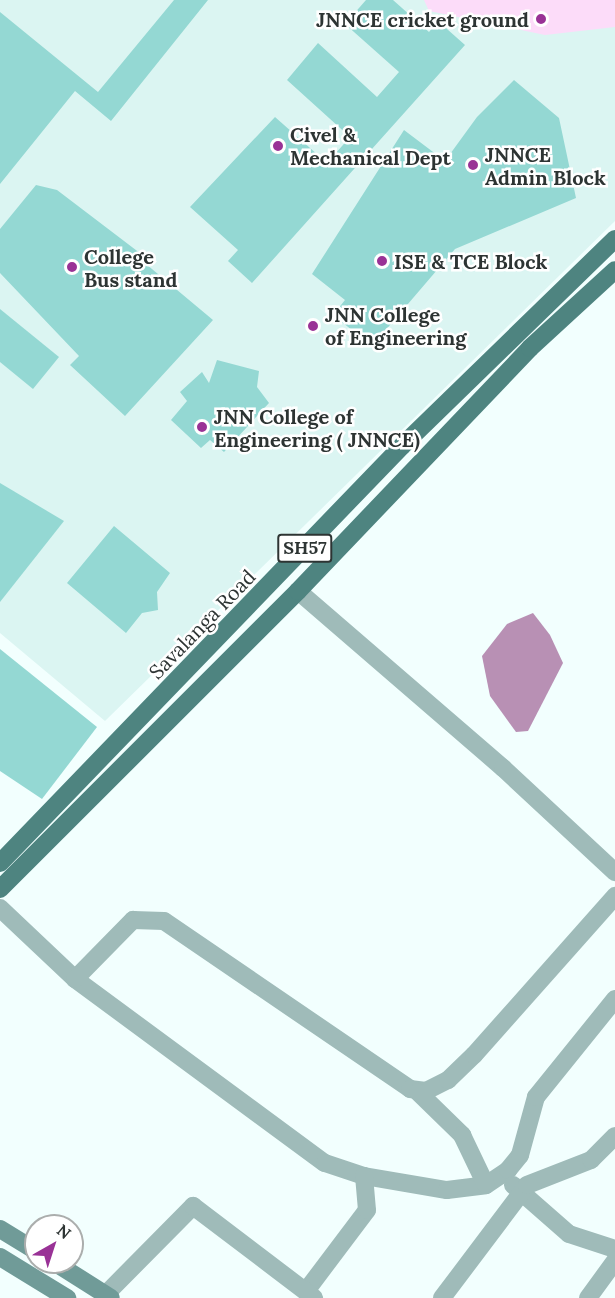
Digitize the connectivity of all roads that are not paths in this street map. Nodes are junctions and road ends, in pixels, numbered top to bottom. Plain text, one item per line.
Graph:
1 (615, 239) edge
2 (615, 270) edge
3 (298, 591) junction
4 (0, 862) edge
5 (615, 872) edge
6 (0, 890) edge
7 (615, 896) edge
8 (0, 908) edge
9 (75, 979) junction
10 (615, 999) edge
11 (418, 1092) junction
12 (615, 1136) edge
13 (364, 1176) junction
14 (494, 1181) junction
15 (522, 1191) junction
16 (0, 1229) edge
17 (24, 1244) edge
18 (615, 1249) edge
19 (0, 1257) edge
20 (615, 1261) edge
21 (73, 1274) edge
22 (310, 1295) edge
23 (108, 1296) edge
24 (67, 1298) edge
25 (442, 1298) edge
26 (588, 1298) edge

1 - 4 main road, Savalanga Road / SH57
2 - 3 main road, SH57
3 - 5 street
3 - 6 main road, SH57
7 - 11 street
8 - 9 street
9 - 11 street
9 - 13 street
10 - 14 street
11 - 14 street
12 - 15 street
13 - 14 street
13 - 22 street
14 - 15 street
15 - 18 street
15 - 25 street
16 - 17 street
19 - 24 street
20 - 26 street
21 - 23 street
22 - 23 street

